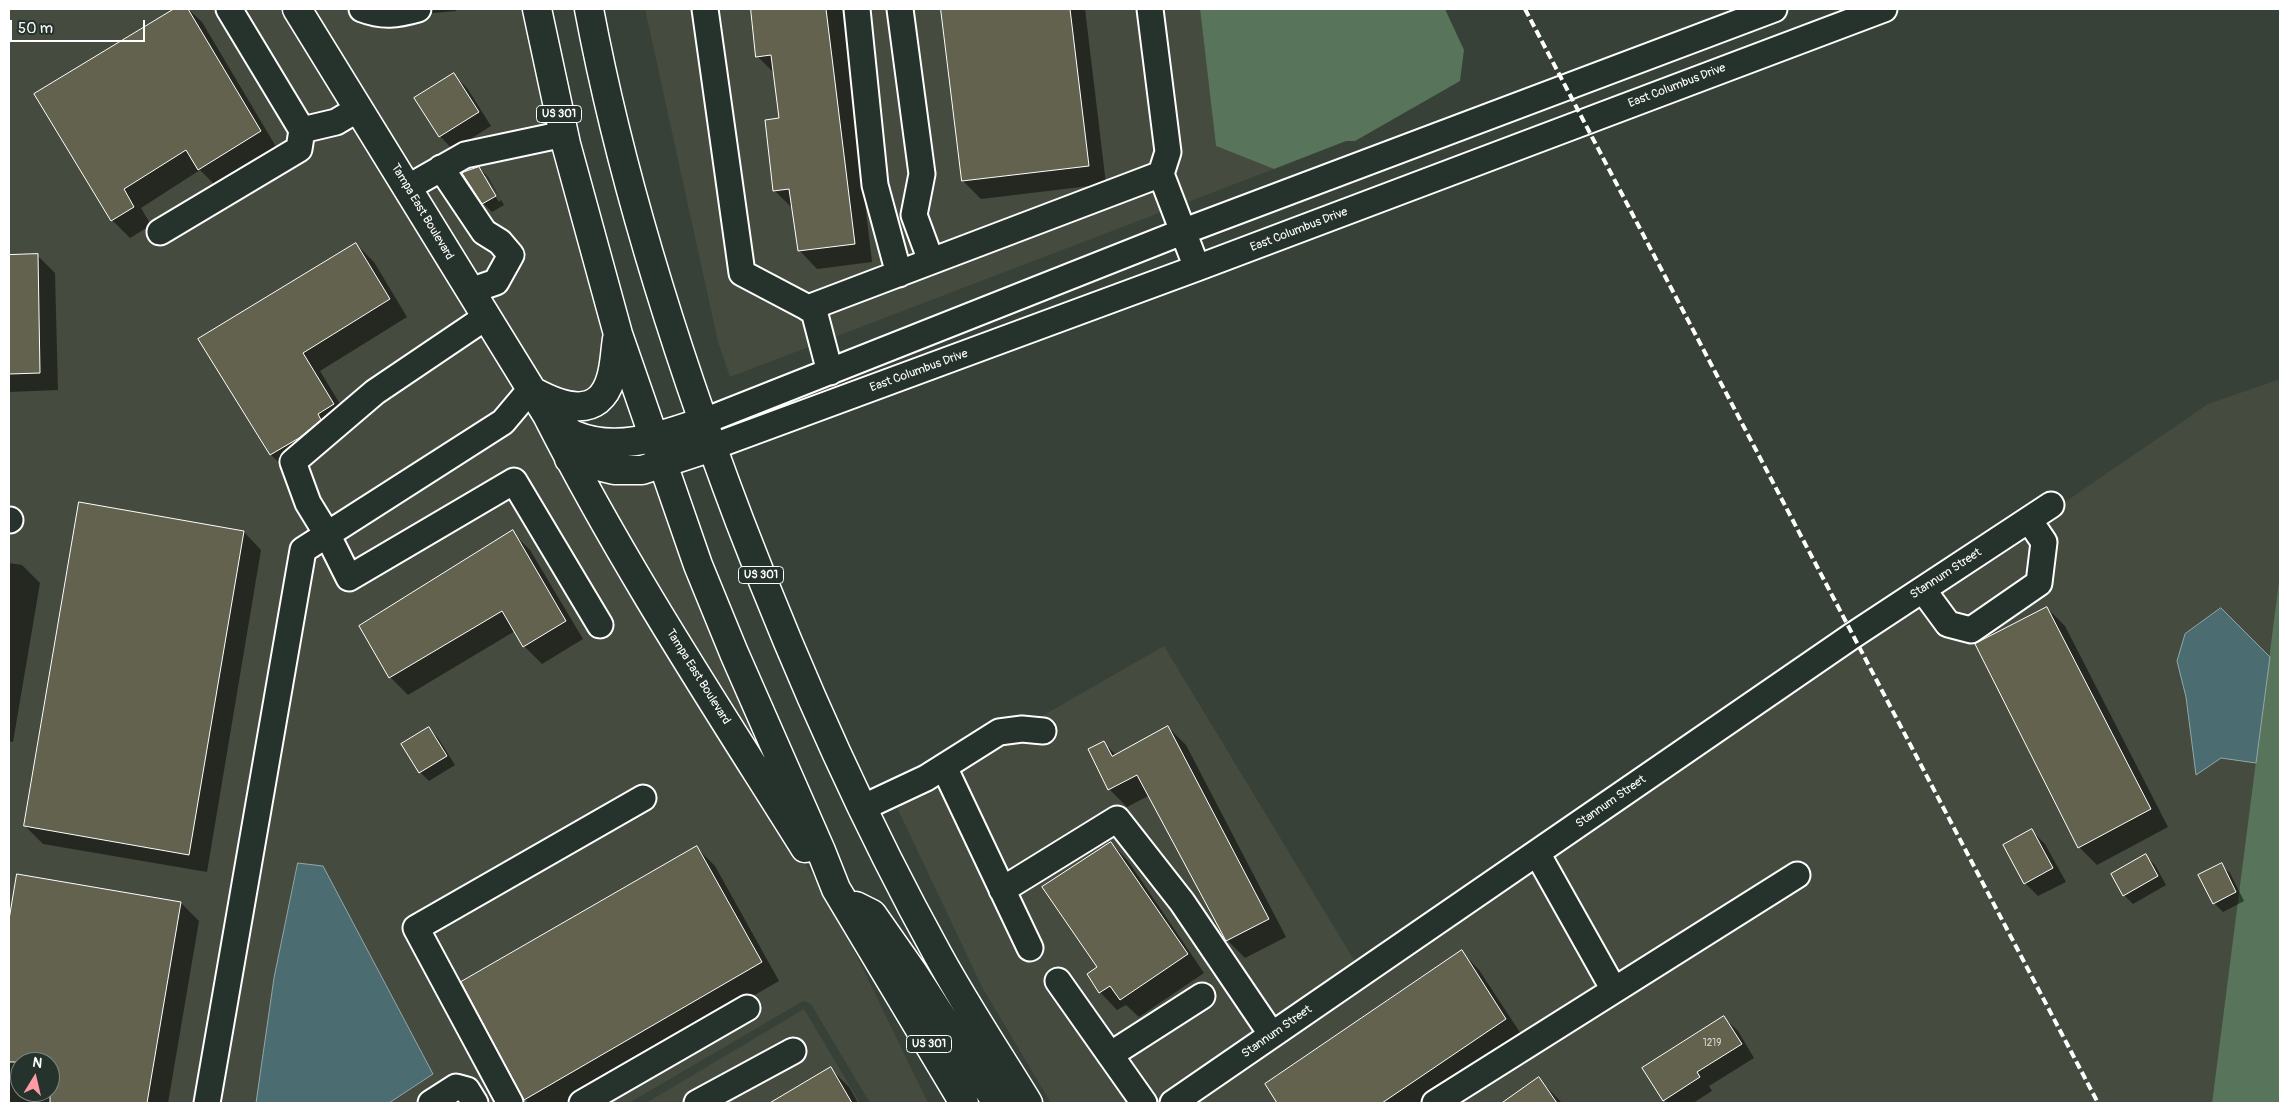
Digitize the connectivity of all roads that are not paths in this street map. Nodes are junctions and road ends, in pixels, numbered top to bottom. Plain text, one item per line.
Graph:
1 (229, 9) edge
2 (362, 9) edge
3 (418, 9) edge
4 (536, 9) edge
5 (589, 9) edge
6 (706, 9) edge
7 (857, 9) edge
8 (900, 9) edge
9 (1150, 9) edge
10 (1774, 9) edge
11 (1884, 9) edge
12 (305, 11) edge
13 (358, 109) junction
14 (302, 130) junction
15 (564, 134) junction
16 (441, 168) junction
17 (1161, 174) junction
18 (407, 188) junction
19 (160, 232) dead end
20 (1182, 232) junction
21 (931, 261) junction
22 (1197, 268) junction
23 (898, 274) junction
24 (470, 291) junction
25 (808, 308) junction
26 (486, 317) junction
27 (618, 334) junction
28 (830, 372) junction
29 (530, 390) junction
30 (547, 415) junction
31 (702, 422) junction
32 (654, 438) junction
33 (712, 447) junction
34 (569, 460) junction
35 (662, 464) junction
36 (2051, 505) dead end
37 (2029, 520) junction
38 (328, 534) junction
39 (1922, 590) junction
40 (600, 625) dead end
41 (1043, 731) dead end
42 (944, 767) junction
43 (643, 798) dead end
44 (862, 808) junction
45 (1537, 853) junction
46 (1797, 875) dead end
47 (1002, 890) junction
48 (839, 894) junction
49 (1030, 948) dead end
50 (1058, 981) dead end
51 (1614, 990) junction
52 (1202, 996) dead end
53 (747, 1008) dead end
54 (1272, 1035) junction
55 (793, 1051) dead end
56 (1110, 1055) junction
57 (1205, 1095) edge
58 (207, 1103) edge
59 (431, 1103) edge
60 (475, 1103) edge
61 (510, 1103) edge
62 (582, 1103) edge
63 (697, 1103) edge
64 (964, 1103) edge
65 (997, 1103) edge
66 (1028, 1103) edge
67 (1144, 1103) edge
68 (1174, 1103) edge
69 (1435, 1103) edge

1 - 14 street
2 - 3 street
4 - 15 main road, US 301
5 - 31 main road, US 301
6 - 25 street
7 - 23 street
8 - 21 street
9 - 17 street
10 - 20 street
11 - 22 street, East Columbus Drive
12 - 13 main road, Tampa East Boulevard
13 - 14 street
13 - 18 main road, Tampa East Boulevard
14 - 19 street
15 - 16 street
15 - 27 main road, US 301
16 - 18 street
16 - 24 street
17 - 20 street
17 - 21 street
18 - 24 main road, Tampa East Boulevard
20 - 22 street
20 - 28 street
21 - 23 street
22 - 33 street, East Columbus Drive
23 - 25 street
24 - 26 main road, Tampa East Boulevard
25 - 28 street
26 - 29 main road, Tampa East Boulevard
26 - 38 street
27 - 29 main road
27 - 32 main road, US 301
28 - 31 street
29 - 30 main road, Tampa East Boulevard
29 - 38 street
30 - 32 main road, Tampa East Boulevard
30 - 34 main road, Tampa East Boulevard
31 - 32 main road, Tampa East Boulevard
31 - 33 main road, US 301
32 - 35 main road, US 301
33 - 35 main road
33 - 44 main road, US 301
34 - 35 main road
34 - 48 main road, Tampa East Boulevard
35 - 48 main road, US 301
36 - 37 street, Stannum Street
37 - 39 street, Stannum Street
37 - 39 street
38 - 40 street
38 - 58 street
39 - 45 street, Stannum Street
41 - 42 street
42 - 44 street
42 - 47 street
43 - 61 street
44 - 66 main road, US 301
45 - 51 street
45 - 54 street, Stannum Street
46 - 51 street
47 - 49 street
47 - 54 street
48 - 64 main road, US 301
48 - 65 main road
50 - 56 street
51 - 69 street
52 - 56 street
53 - 62 street
54 - 57 street, Stannum Street
55 - 63 street
56 - 67 street
57 - 68 street, Stannum Street
59 - 60 street

